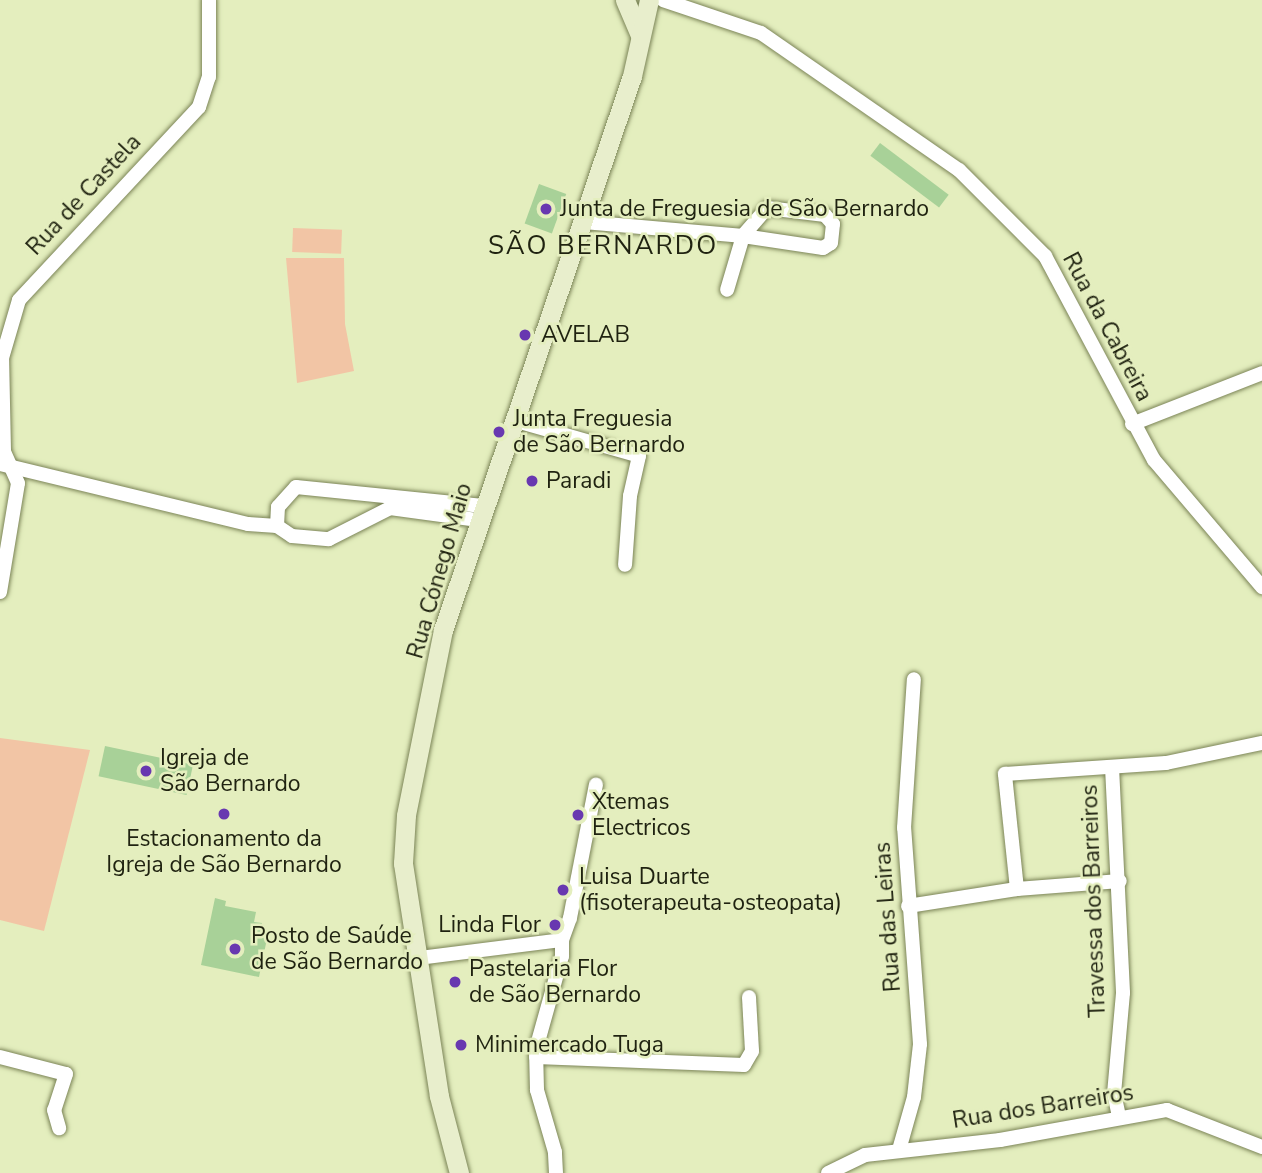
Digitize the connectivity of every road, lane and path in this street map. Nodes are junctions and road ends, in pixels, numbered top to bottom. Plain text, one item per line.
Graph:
1 (209, 0) edge
2 (625, 0) edge
3 (649, 0) edge
4 (663, 0) edge
5 (640, 36) junction
6 (584, 222) junction
7 (743, 236) junction
8 (727, 290) dead end
9 (1262, 373) edge
10 (513, 420) junction
11 (1132, 424) junction
12 (7, 465) edge
13 (481, 513) junction
14 (277, 526) junction
15 (625, 565) dead end
16 (1259, 578) edge
17 (0, 592) edge
18 (914, 679) dead end
19 (1262, 743) edge
20 (1112, 767) junction
21 (596, 784) dead end
22 (1120, 881) junction
23 (1017, 889) junction
24 (908, 906) junction
25 (562, 940) junction
26 (419, 958) junction
27 (749, 997) dead end
28 (0, 1057) edge
29 (536, 1057) junction
30 (1119, 1116) junction
31 (59, 1128) dead end
32 (1262, 1147) edge
33 (900, 1150) junction
34 (459, 1173) edge
35 (556, 1173) edge
36 (828, 1173) edge

1 - 12 street, Rua de Castela
2 - 5 main road
3 - 5 main road, Rua Cónego Maio
4 - 11 street, Rua da Cabreira
5 - 6 main road, Rua Cónego Maio
6 - 7 street
6 - 10 main road, Rua Cónego Maio
7 - 7 street
7 - 8 street
9 - 11 street
10 - 13 main road, Rua Cónego Maio
10 - 15 street
11 - 16 street, Rua da Cabreira
12 - 14 street
12 - 17 street, Rua de Castela
13 - 14 street
13 - 14 street
13 - 26 main road, Rua Cónego Maio
18 - 24 street, Rua das Leiras
19 - 20 street
20 - 22 street, Travessa dos Barreiros
20 - 23 street
21 - 25 street
22 - 23 street
22 - 30 street, Travessa dos Barreiros
23 - 24 street
24 - 33 street, Rua das Leiras
25 - 26 street
25 - 29 street
26 - 34 main road, Rua Cónego Maio
27 - 29 street
28 - 31 street
29 - 35 street
30 - 32 street, Rua dos Barreiros
30 - 33 street, Rua dos Barreiros
33 - 36 street, Rua dos Barreiros

